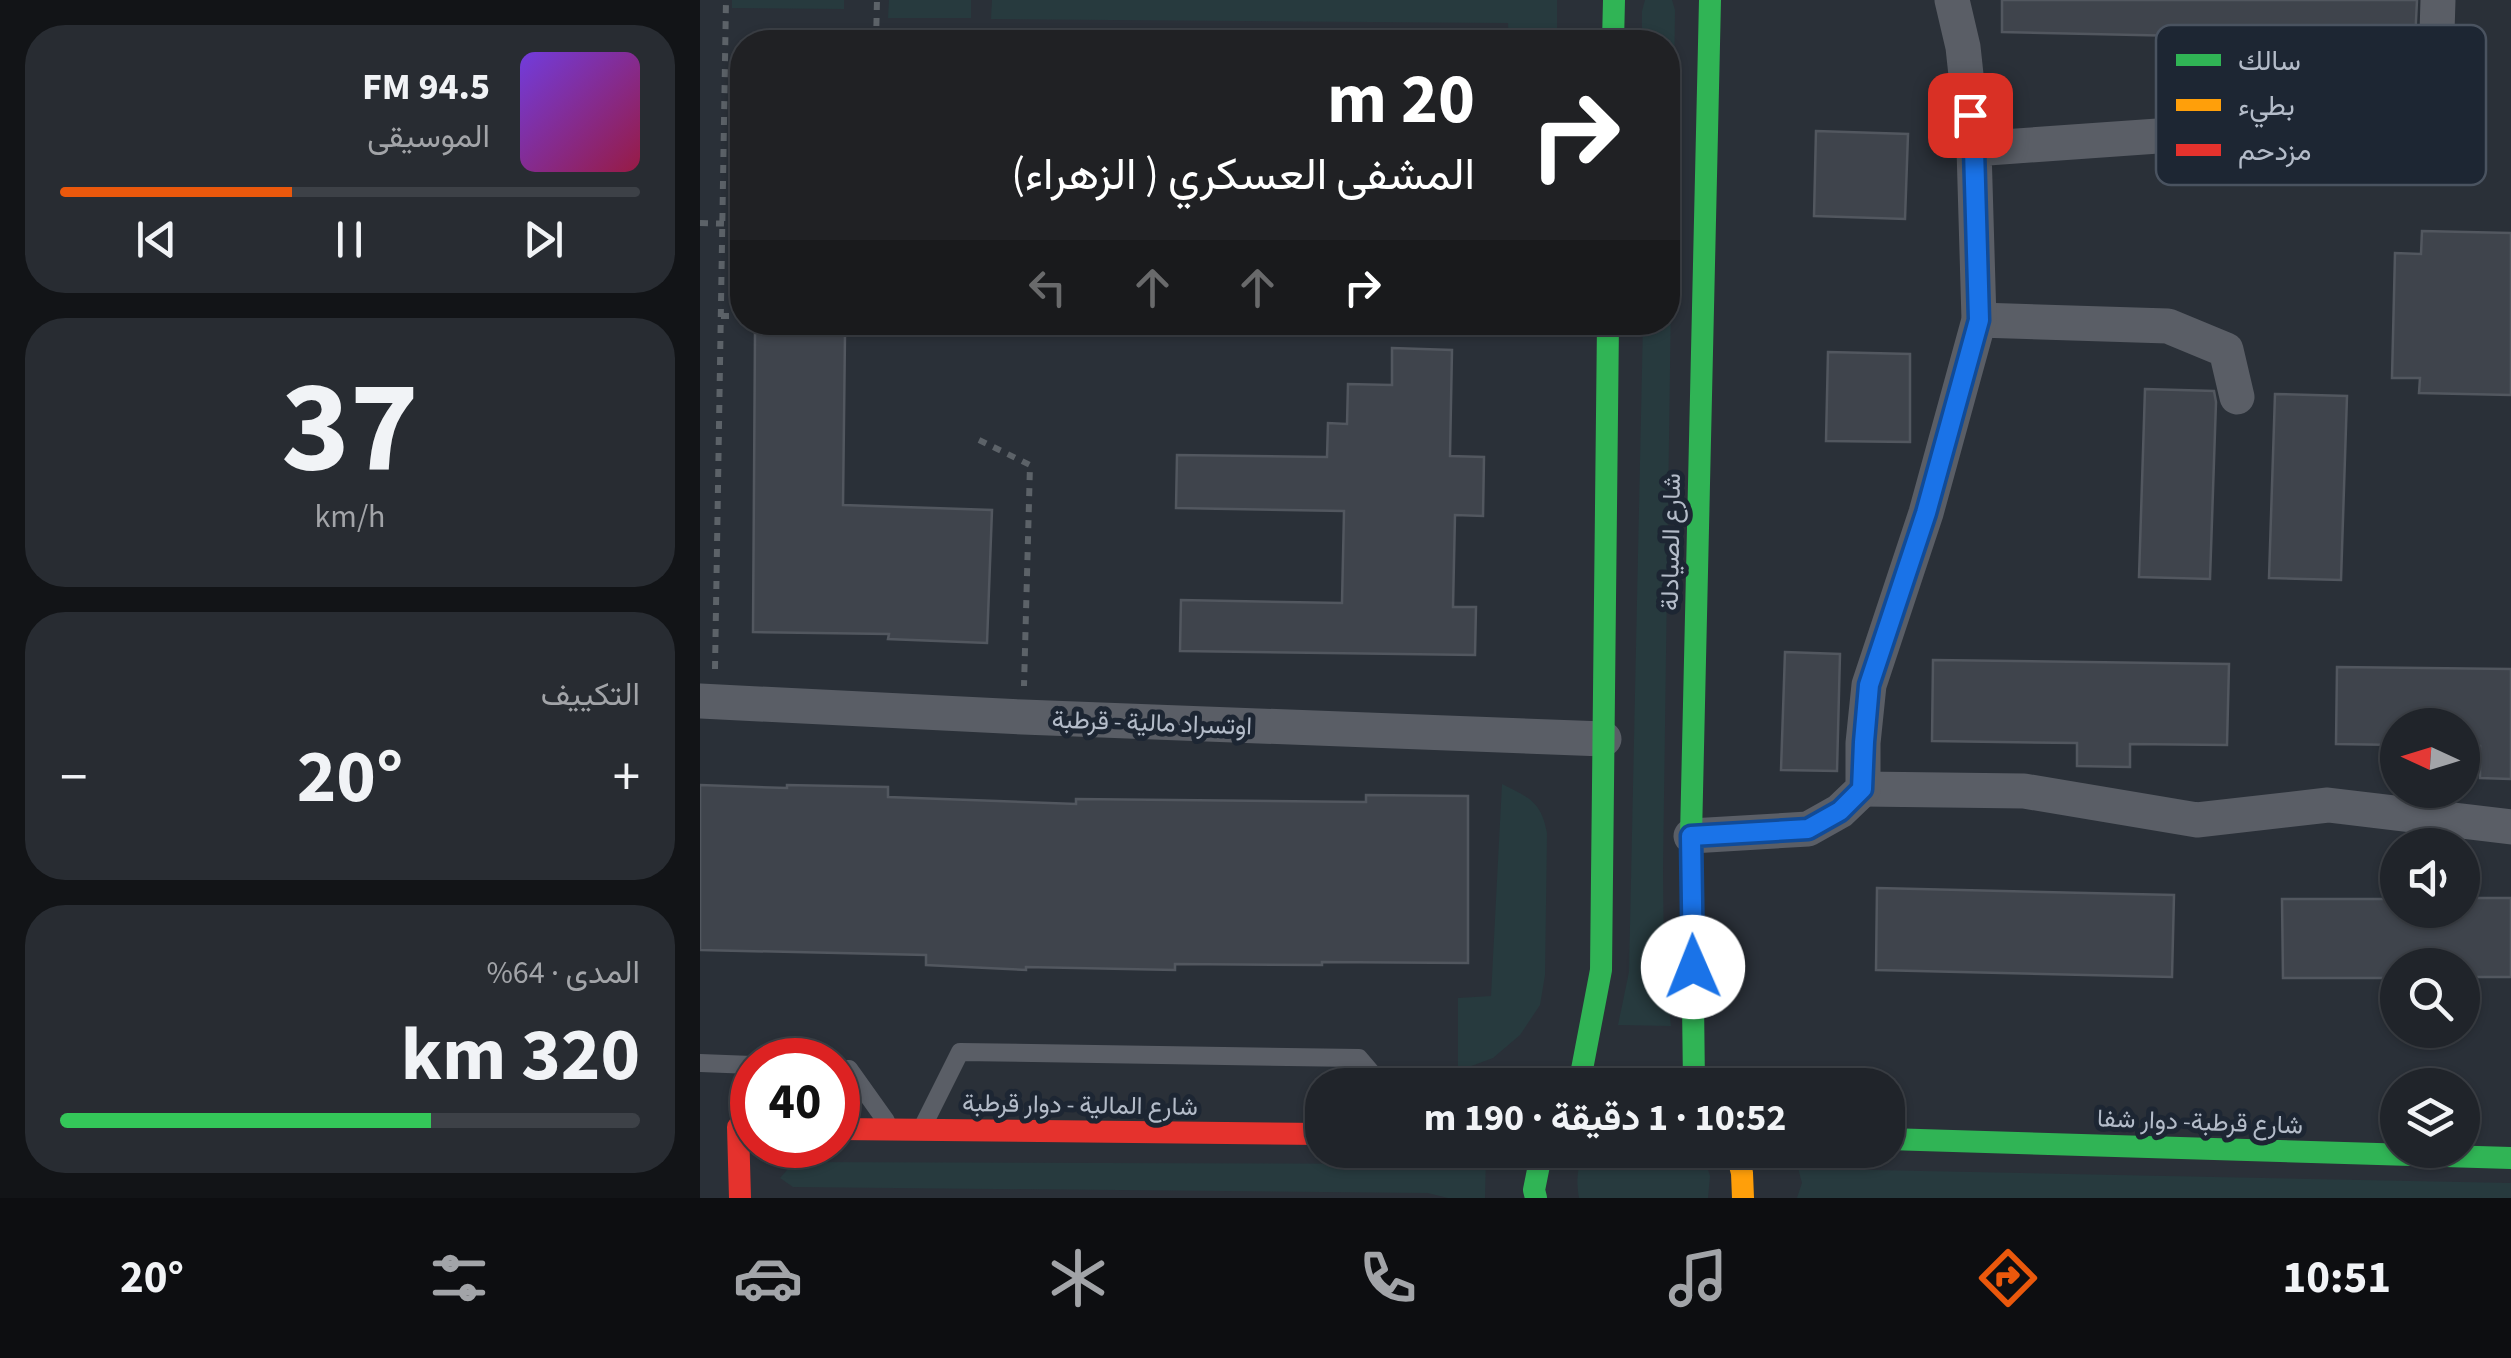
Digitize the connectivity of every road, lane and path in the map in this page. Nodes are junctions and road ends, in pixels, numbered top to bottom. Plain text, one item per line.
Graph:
1 (726, 0) edge
2 (877, 0) edge
3 (1614, 0) edge
4 (1710, 0) edge
5 (1952, 0) edge
6 (2438, 0) edge
7 (2437, 25) edge
8 (876, 30) edge
9 (1614, 30) edge
10 (2156, 136) edge
11 (1974, 149) junction
12 (700, 223) edge
13 (722, 223) junction
14 (730, 223) edge
15 (720, 316) junction
16 (730, 316) edge
17 (1979, 320) junction
18 (1608, 335) edge
19 (2236, 397) dead end
20 (979, 440) dead end
21 (707, 702) edge
22 (1023, 717) junction
23 (1604, 740) junction
24 (1862, 789) junction
25 (2511, 827) edge
26 (1691, 836) junction
27 (700, 1063) edge
28 (730, 1064) edge
29 (1368, 1068) edge
30 (1581, 1068) edge
31 (1694, 1068) edge
32 (860, 1084) edge
33 (860, 1128) edge
34 (892, 1129) junction
35 (920, 1130) junction
36 (1305, 1134) edge
37 (1905, 1139) edge
38 (2511, 1158) edge
39 (739, 1168) edge
40 (1538, 1168) edge
41 (1741, 1168) edge
42 (740, 1198) edge
43 (1536, 1198) edge
44 (1743, 1198) edge

1 - 13 path
2 - 8 path
3 - 9 street
4 - 26 street, شارع الصيادلة
5 - 11 street
6 - 7 street
10 - 11 street
11 - 17 street
12 - 13 path
13 - 14 path
13 - 15 path
15 - 16 path
15 - 21 path
17 - 19 street
17 - 24 street
18 - 23 street
20 - 22 path
21 - 22 street, اوتسراد مالية - قرطبة
22 - 23 street, اوتسراد مالية - قرطبة
23 - 30 street
24 - 25 street
24 - 26 street
26 - 31 street, شارع الصيادلة
27 - 28 lane
29 - 35 lane
32 - 34 lane
33 - 34 street, شارع المالية - دوار قرطبة
34 - 35 street, شارع المالية - دوار قرطبة
35 - 36 street, شارع المالية - دوار قرطبة
37 - 38 street, شارع قرطبة- دوار شفا
39 - 42 street
40 - 43 street
41 - 44 street

